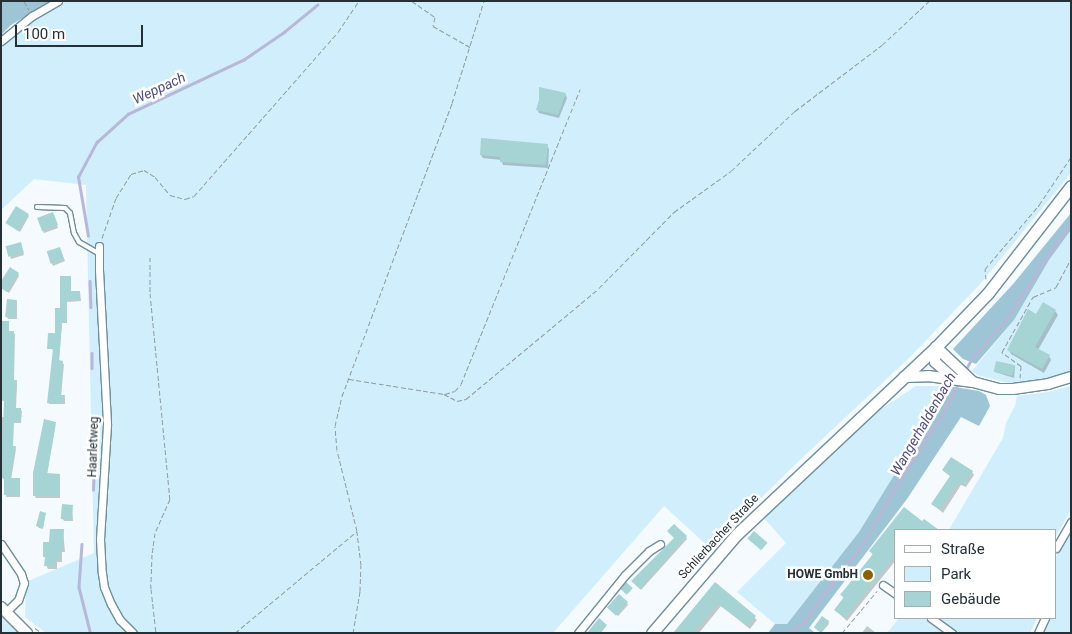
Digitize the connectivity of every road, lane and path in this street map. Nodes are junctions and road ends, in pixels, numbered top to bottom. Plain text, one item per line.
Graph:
1 (58, 1) edge
2 (359, 1) edge
3 (412, 1) edge
4 (484, 1) edge
5 (929, 1) edge
6 (1, 41) edge
7 (471, 47) junction
8 (580, 89) dead end
9 (1071, 157) edge
10 (1071, 186) edge
11 (38, 207) dead end
12 (99, 250) junction
13 (150, 257) dead end
14 (1071, 259) edge
15 (988, 293) junction
16 (936, 347) junction
17 (944, 376) junction
18 (904, 377) junction
19 (1071, 377) edge
20 (349, 379) junction
21 (973, 382) junction
22 (1019, 388) junction
23 (444, 394) junction
24 (1071, 522) edge
25 (357, 530) junction
26 (1, 544) edge
27 (660, 544) dead end
28 (1057, 546) edge
29 (883, 585) joint
30 (894, 593) edge
31 (4, 609) edge
32 (931, 619) edge
33 (1044, 619) edge
34 (27, 633) edge
35 (132, 633) edge
36 (156, 633) edge
37 (235, 633) edge
38 (353, 633) edge
39 (578, 633) edge
40 (652, 633) edge
41 (842, 633) edge
42 (952, 633) edge
43 (1038, 633) edge

1 - 6 street
2 - 12 path
3 - 7 path
4 - 7 path
5 - 23 path
7 - 20 path
8 - 23 path
9 - 15 path
10 - 15 main road, Schlierbacher Straße
11 - 12 lane
12 - 35 street, Haarletweg
13 - 36 path
14 - 22 path
15 - 16 main road, Schlierbacher Straße
16 - 17 street
16 - 18 main road, Schlierbacher Straße
16 - 21 street
17 - 18 street
17 - 21 street
18 - 40 main road, Schlierbacher Straße
19 - 22 street
20 - 23 path
20 - 25 path
21 - 22 street
24 - 28 street
25 - 37 path
25 - 38 path
26 - 31 street
27 - 39 street
29 - 30 street
29 - 41 path
31 - 34 street
32 - 42 street
33 - 43 street

